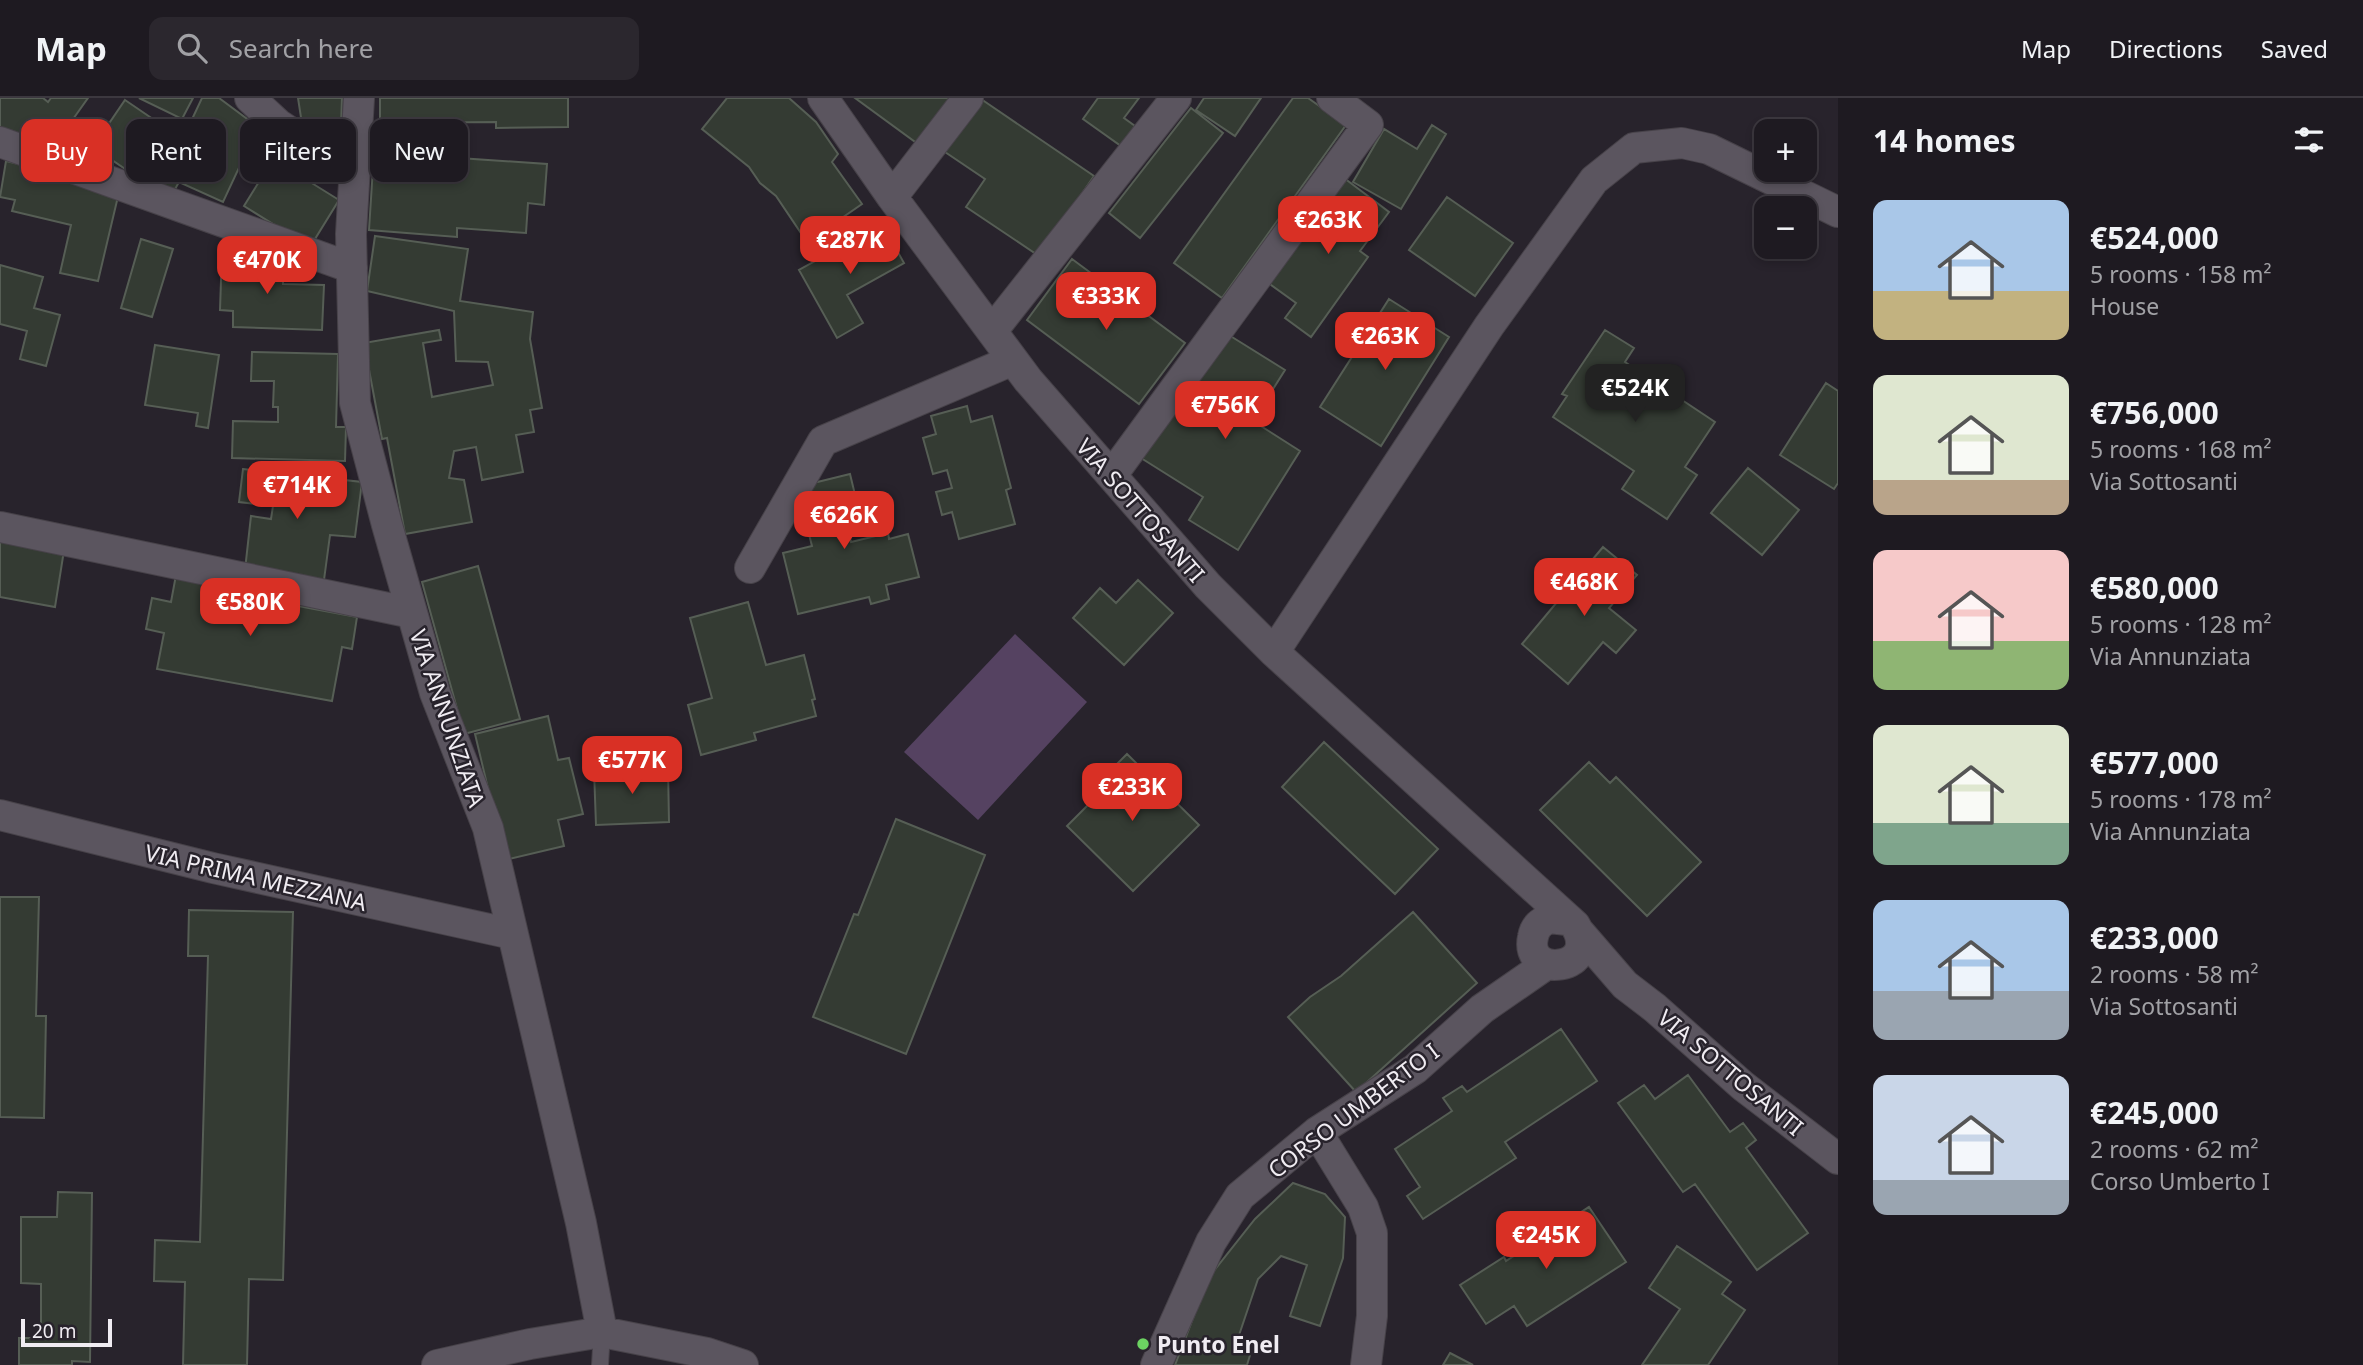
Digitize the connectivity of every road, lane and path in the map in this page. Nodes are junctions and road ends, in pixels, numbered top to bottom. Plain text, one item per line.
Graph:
1 (250, 98) edge
2 (359, 98) edge
3 (823, 98) edge
4 (968, 98) edge
5 (1176, 98) edge
6 (1332, 98) edge
7 (273, 119) edge
8 (0, 142) edge
9 (356, 144) edge
10 (354, 182) edge
11 (892, 197) junction
12 (1838, 212) edge
13 (352, 268) junction
14 (992, 331) junction
15 (1013, 360) junction
16 (1110, 474) junction
17 (0, 527) edge
18 (750, 568) dead end
19 (412, 613) junction
20 (1274, 652) junction
21 (0, 816) edge
22 (1515, 872) junction
23 (1574, 927) junction
24 (512, 934) junction
25 (1543, 949) junction
26 (1625, 985) junction
27 (1317, 1132) junction
28 (1838, 1159) edge
29 (1372, 1316) junction
30 (602, 1332) junction
31 (437, 1365) edge
32 (600, 1365) edge
33 (743, 1365) edge
34 (1156, 1365) edge
35 (1347, 1365) edge
36 (1366, 1365) edge

1 - 7 street
2 - 9 street, VIA ANNUNZIATA
3 - 11 street, VIA SOTTOSANTI
4 - 11 street
5 - 14 street
6 - 16 street
8 - 13 street
10 - 13 street, VIA ANNUNZIATA
11 - 14 street, VIA SOTTOSANTI
12 - 20 street
13 - 19 street, VIA ANNUNZIATA
14 - 15 street, VIA SOTTOSANTI
15 - 16 street, VIA SOTTOSANTI
15 - 18 street
16 - 20 street, VIA SOTTOSANTI
17 - 19 street
19 - 24 street, VIA ANNUNZIATA
20 - 22 street, VIA SOTTOSANTI
21 - 24 street, VIA PRIMA MEZZANA
22 - 23 street, VIA SOTTOSANTI
22 - 25 street, VIA SOTTOSANTI
23 - 25 street
23 - 25 street, CORSO UMBERTO I
23 - 26 street, VIA SOTTOSANTI
24 - 30 street, VIA ANNUNZIATA
25 - 26 street, VIA SOTTOSANTI
25 - 27 street, CORSO UMBERTO I
26 - 28 street, VIA SOTTOSANTI
27 - 29 street
27 - 34 street, CORSO UMBERTO I
29 - 35 street
29 - 36 street
30 - 31 street
30 - 32 lane
30 - 33 street

